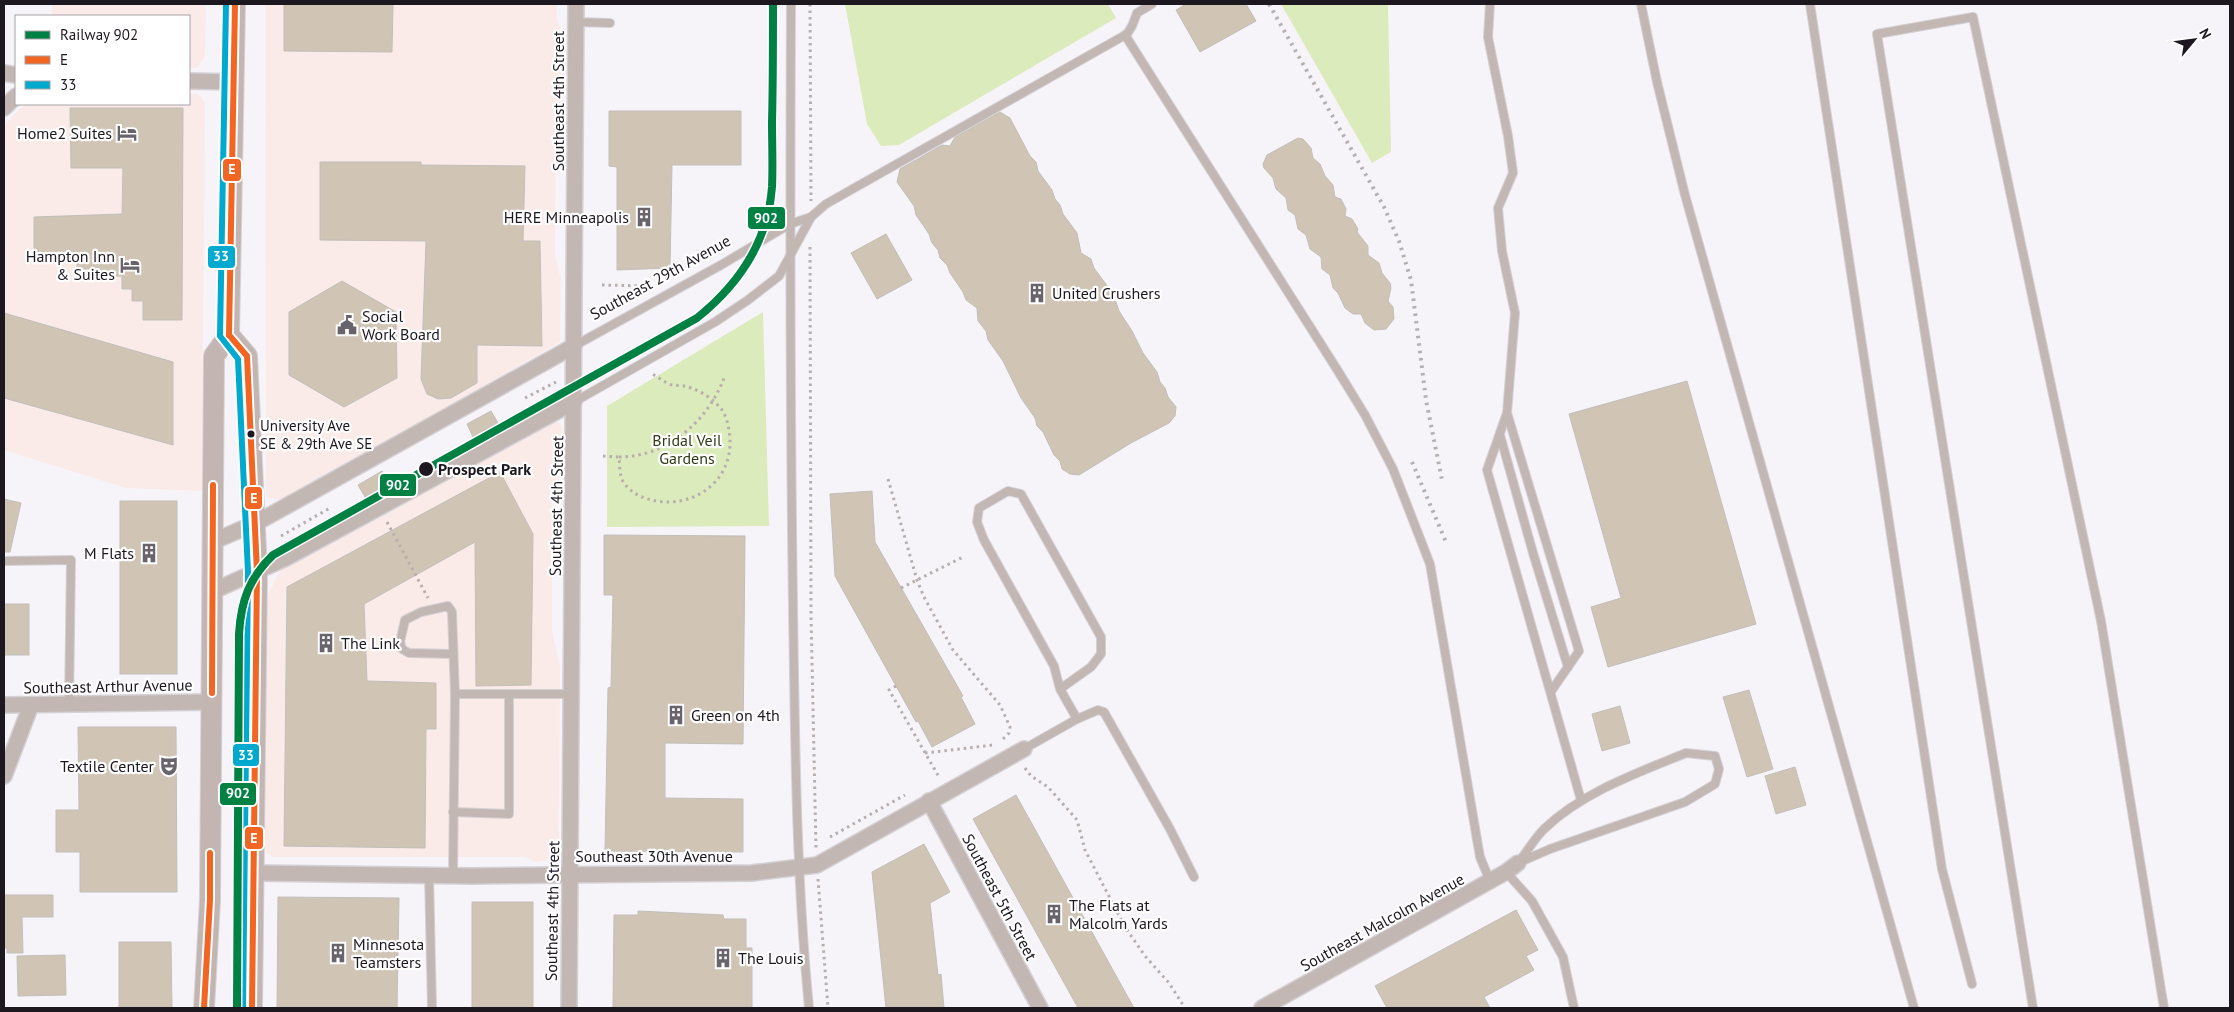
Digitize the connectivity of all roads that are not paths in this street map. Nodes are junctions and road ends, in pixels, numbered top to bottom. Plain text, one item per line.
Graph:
1 (235, 4) edge
2 (576, 4) edge
3 (791, 4) edge
4 (1152, 4) edge
5 (1490, 4) edge
6 (1642, 4) edge
7 (1810, 4) edge
8 (576, 22) junction
9 (610, 23) dead end
10 (1125, 35) junction
11 (190, 81) edge
12 (234, 82) junction
13 (15, 97) edge
14 (4, 108) edge
15 (811, 217) junction
16 (790, 224) junction
17 (791, 256) junction
18 (229, 335) junction
19 (574, 346) junction
20 (574, 402) junction
21 (1508, 413) junction
22 (1500, 435) junction
23 (256, 523) junction
24 (214, 541) junction
25 (4, 561) edge
26 (257, 572) junction
27 (211, 592) junction
28 (453, 654) junction
29 (1568, 667) junction
30 (1060, 689) junction
31 (1552, 690) junction
32 (455, 694) junction
33 (510, 694) junction
34 (572, 694) junction
35 (212, 702) junction
36 (69, 704) junction
37 (4, 705) edge
38 (31, 705) junction
39 (1076, 719) junction
40 (1024, 749) joint
41 (4, 776) edge
42 (1581, 800) junction
43 (929, 801) junction
44 (454, 812) junction
45 (798, 868) junction
46 (1512, 868) junction
47 (253, 873) junction
48 (571, 874) junction
49 (429, 875) junction
50 (453, 876) junction
51 (1194, 877) dead end
52 (1490, 881) junction
53 (1972, 984) dead end
54 (204, 1008) edge
55 (252, 1008) edge
56 (432, 1008) edge
57 (569, 1008) edge
58 (809, 1008) edge
59 (1040, 1008) edge
60 (1262, 1008) edge
61 (1574, 1008) edge
62 (1914, 1008) edge
63 (2033, 1008) edge
64 (2164, 1008) edge

1 - 12 main road
2 - 8 street, Southeast 4th Street
3 - 16 lane
4 - 10 lane
5 - 21 lane
6 - 62 lane
7 - 53 lane
8 - 9 lane
8 - 19 street, Southeast 4th Street
10 - 15 lane
10 - 52 lane
11 - 12 street
12 - 18 main road
13 - 14 street
15 - 16 lane, Southeast 29th Avenue
15 - 17 lane
16 - 17 lane
16 - 19 lane, Southeast 29th Avenue
17 - 20 lane
17 - 45 lane
18 - 23 main road
18 - 24 main road
19 - 20 street, Southeast 4th Street
19 - 23 street, Southeast 29th Avenue
20 - 26 street
20 - 34 street, Southeast 4th Street
21 - 22 lane
21 - 29 lane
22 - 29 lane
22 - 31 lane
23 - 24 street, Southeast 29th Avenue
23 - 26 main road
24 - 27 main road
25 - 36 lane
26 - 27 street
26 - 47 main road
27 - 35 main road
28 - 28 lane
28 - 32 lane
29 - 31 lane
30 - 30 lane
30 - 39 lane
31 - 42 lane
32 - 33 lane
32 - 44 lane
33 - 34 lane
33 - 44 lane
34 - 48 street, Southeast 4th Street
35 - 36 street, Southeast Arthur Avenue
35 - 54 main road
36 - 38 street, Southeast Arthur Avenue
37 - 38 street, Southeast Arthur Avenue
38 - 41 street
39 - 40 lane
39 - 51 lane
40 - 43 street, Southeast 30th Avenue
42 - 46 lane
42 - 46 lane
43 - 45 street, Southeast 30th Avenue
43 - 59 street, Southeast 5th Street
44 - 50 lane
45 - 48 street, Southeast 30th Avenue
45 - 58 lane
46 - 52 street, Southeast Malcolm Avenue
46 - 61 lane
47 - 49 street, Southeast 30th Avenue
47 - 55 main road
48 - 50 street, Southeast 30th Avenue
48 - 57 street, Southeast 4th Street
49 - 50 street, Southeast 30th Avenue
49 - 56 lane
52 - 60 street, Southeast Malcolm Avenue
63 - 64 lane

